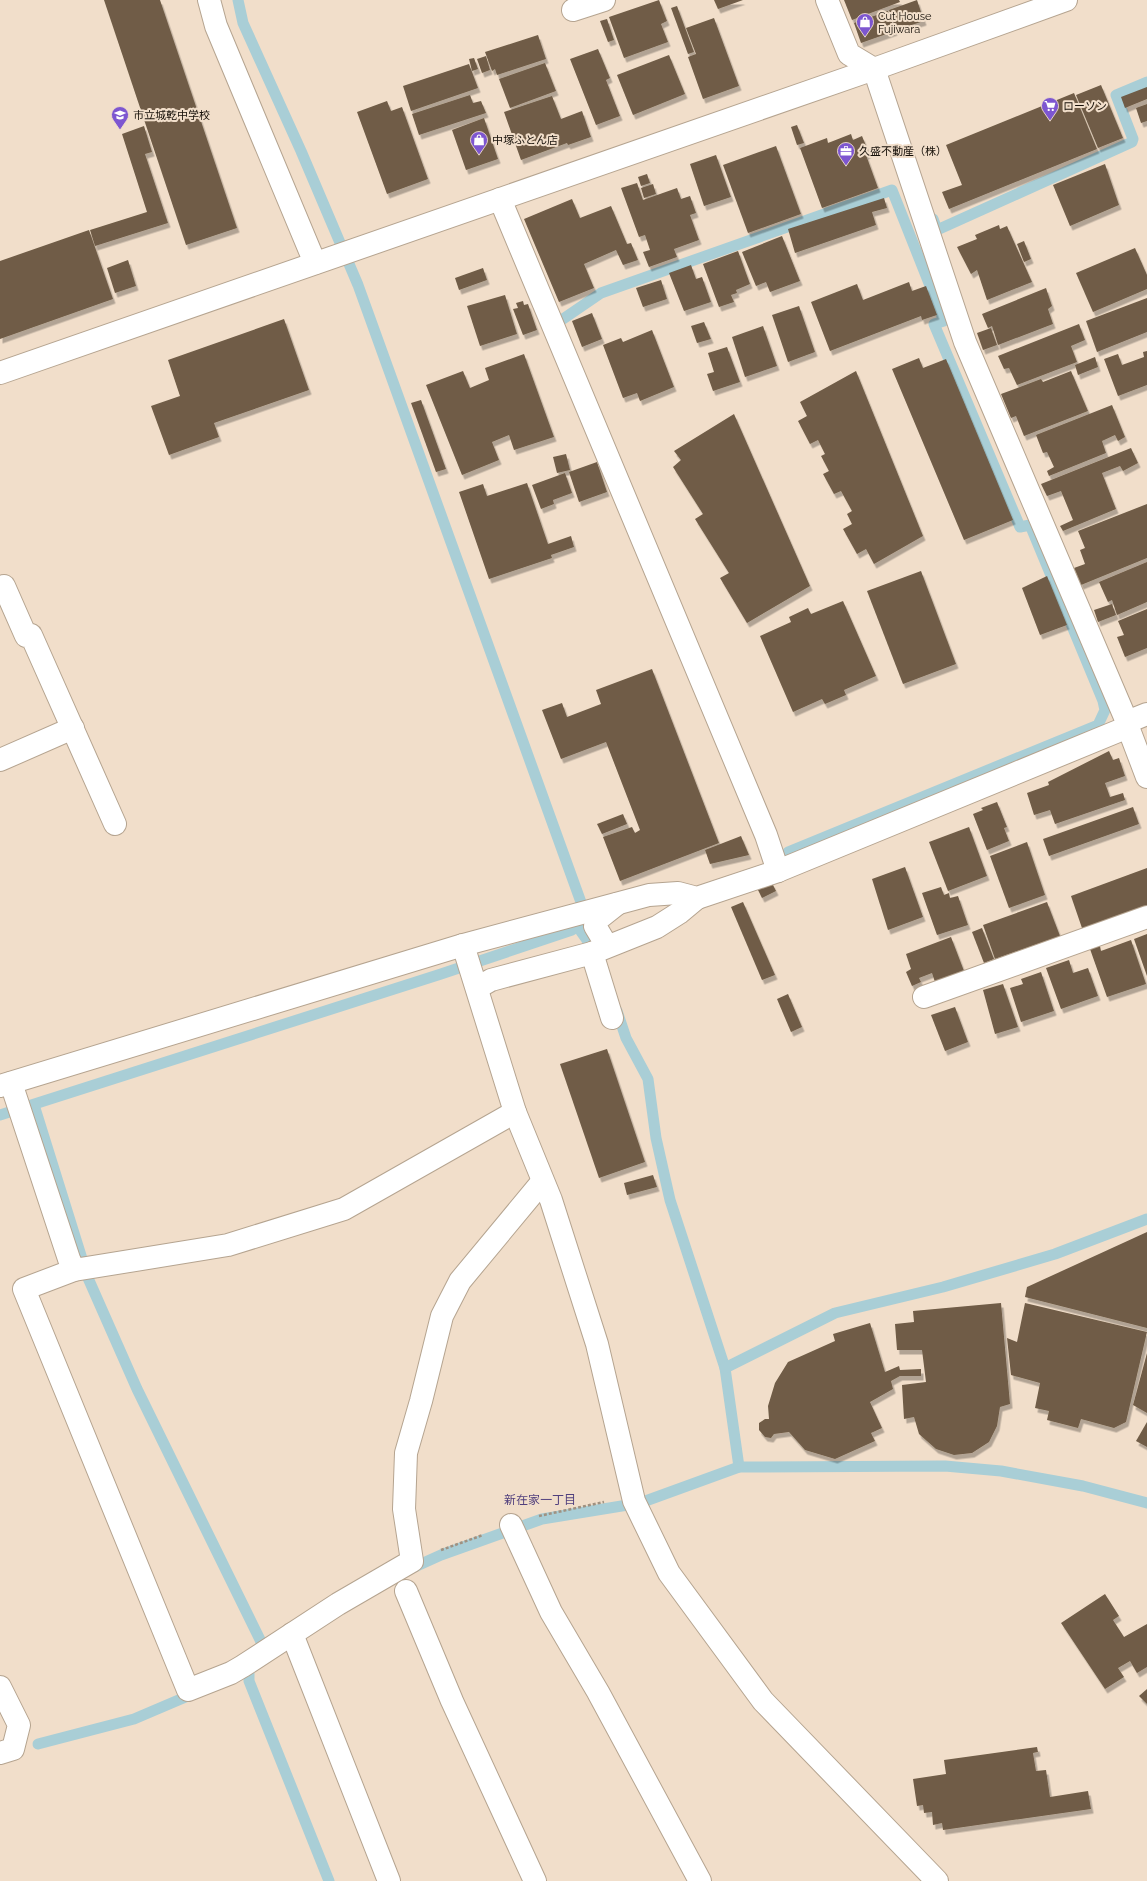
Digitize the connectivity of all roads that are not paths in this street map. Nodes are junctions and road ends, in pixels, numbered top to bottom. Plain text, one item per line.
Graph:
1 (210, 0) edge
2 (604, 0) edge
3 (827, 0) edge
4 (1066, 0) edge
5 (573, 10) dead end
6 (874, 69) junction
7 (500, 199) junction
8 (324, 260) junction
9 (0, 373) edge
10 (0, 587) edge
11 (1147, 714) edge
12 (1126, 719) junction
13 (73, 728) junction
14 (0, 760) edge
15 (1147, 777) edge
16 (115, 824) dead end
17 (778, 870) junction
18 (697, 898) junction
19 (608, 906) junction
20 (1147, 917) edge
21 (465, 949) junction
22 (599, 950) junction
23 (475, 982) junction
24 (924, 997) dead end
25 (612, 1018) dead end
26 (9, 1089) edge
27 (515, 1112) junction
28 (542, 1182) junction
29 (74, 1270) junction
30 (511, 1525) dead end
31 (406, 1591) dead end
32 (295, 1641) junction
33 (0, 1687) edge
34 (0, 1753) edge
35 (389, 1881) edge
36 (535, 1881) edge
37 (700, 1881) edge
38 (937, 1881) edge

1 - 8 street
2 - 5 street
3 - 6 street
4 - 6 street
6 - 7 street
6 - 12 street
7 - 8 street
7 - 17 street
8 - 9 street
10 - 13 street
11 - 12 street
12 - 15 street
12 - 17 street
13 - 14 street
13 - 16 street
17 - 18 street
18 - 19 street
18 - 22 street
19 - 21 street
19 - 22 street
20 - 24 street
21 - 23 street
21 - 26 street
22 - 23 street
22 - 25 street
23 - 27 street
26 - 29 street
27 - 28 street
27 - 29 street
28 - 32 street
28 - 38 street
29 - 32 street
30 - 37 street
31 - 36 street
32 - 35 street
33 - 34 street

